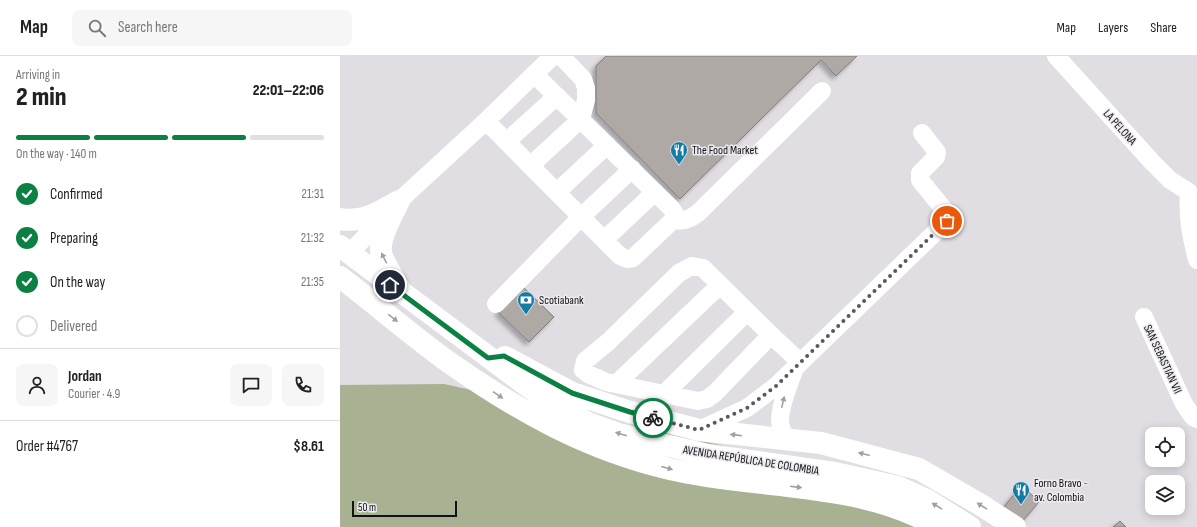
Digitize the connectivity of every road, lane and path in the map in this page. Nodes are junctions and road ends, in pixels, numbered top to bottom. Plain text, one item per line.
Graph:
1 (553, 56) edge
2 (561, 56) edge
3 (1056, 56) edge
4 (534, 74) junction
5 (822, 91) dead end
6 (557, 96) junction
7 (581, 119) junction
8 (486, 121) junction
9 (922, 133) dead end
10 (506, 142) junction
11 (607, 145) junction
12 (530, 166) junction
13 (632, 169) junction
14 (1193, 187) edge
15 (557, 192) junction
16 (655, 192) junction
17 (399, 201) junction
18 (581, 217) junction
19 (340, 219) edge
20 (673, 220) junction
21 (604, 240) junction
22 (345, 250) edge
23 (1197, 260) edge
24 (340, 277) edge
25 (720, 285) junction
26 (401, 293) junction
27 (496, 304) dead end
28 (747, 312) junction
29 (1144, 318) dead end
30 (771, 335) junction
31 (488, 358) junction
32 (798, 364) junction
33 (611, 383) junction
34 (664, 394) junction
35 (593, 400) junction
36 (1197, 418) edge
37 (699, 430) junction
38 (785, 440) junction
39 (938, 527) edge
40 (970, 527) edge
41 (1015, 527) edge

1 - 4 street
2 - 7 street
3 - 14 street, LA PELONA
4 - 6 street
4 - 8 street
5 - 20 street
6 - 7 street
6 - 10 street
7 - 11 street
7 - 12 street
8 - 10 street
8 - 17 street
9 - 32 street
10 - 12 street
11 - 13 street
11 - 15 street
12 - 15 street
13 - 16 street
13 - 18 street
14 - 23 street
15 - 18 street
16 - 20 street
16 - 21 street
17 - 19 main road
17 - 22 street
26 -> 17 main road
18 - 21 street
18 - 27 street
20 - 21 street
22 - 26 main road, AVENIDA REPÚBLICA DE COLOMBIA
24 -> 39 main road, AVENIDA REPÚBLICA DE COLOMBIA
25 - 28 street
25 - 33 street
25 - 33 street
26 - 31 main road, AVENIDA REPÚBLICA DE COLOMBIA
28 - 30 street
28 - 34 street
29 - 36 street, SAN SEBASTIAN VII
30 - 32 street
30 - 34 street
31 - 35 main road
40 -> 31 main road, AVENIDA REPÚBLICA DE COLOMBIA
32 - 37 street
38 -> 32 street
33 - 34 street
33 - 35 street
35 - 37 main road
38 -> 37 main road
41 -> 38 main road

